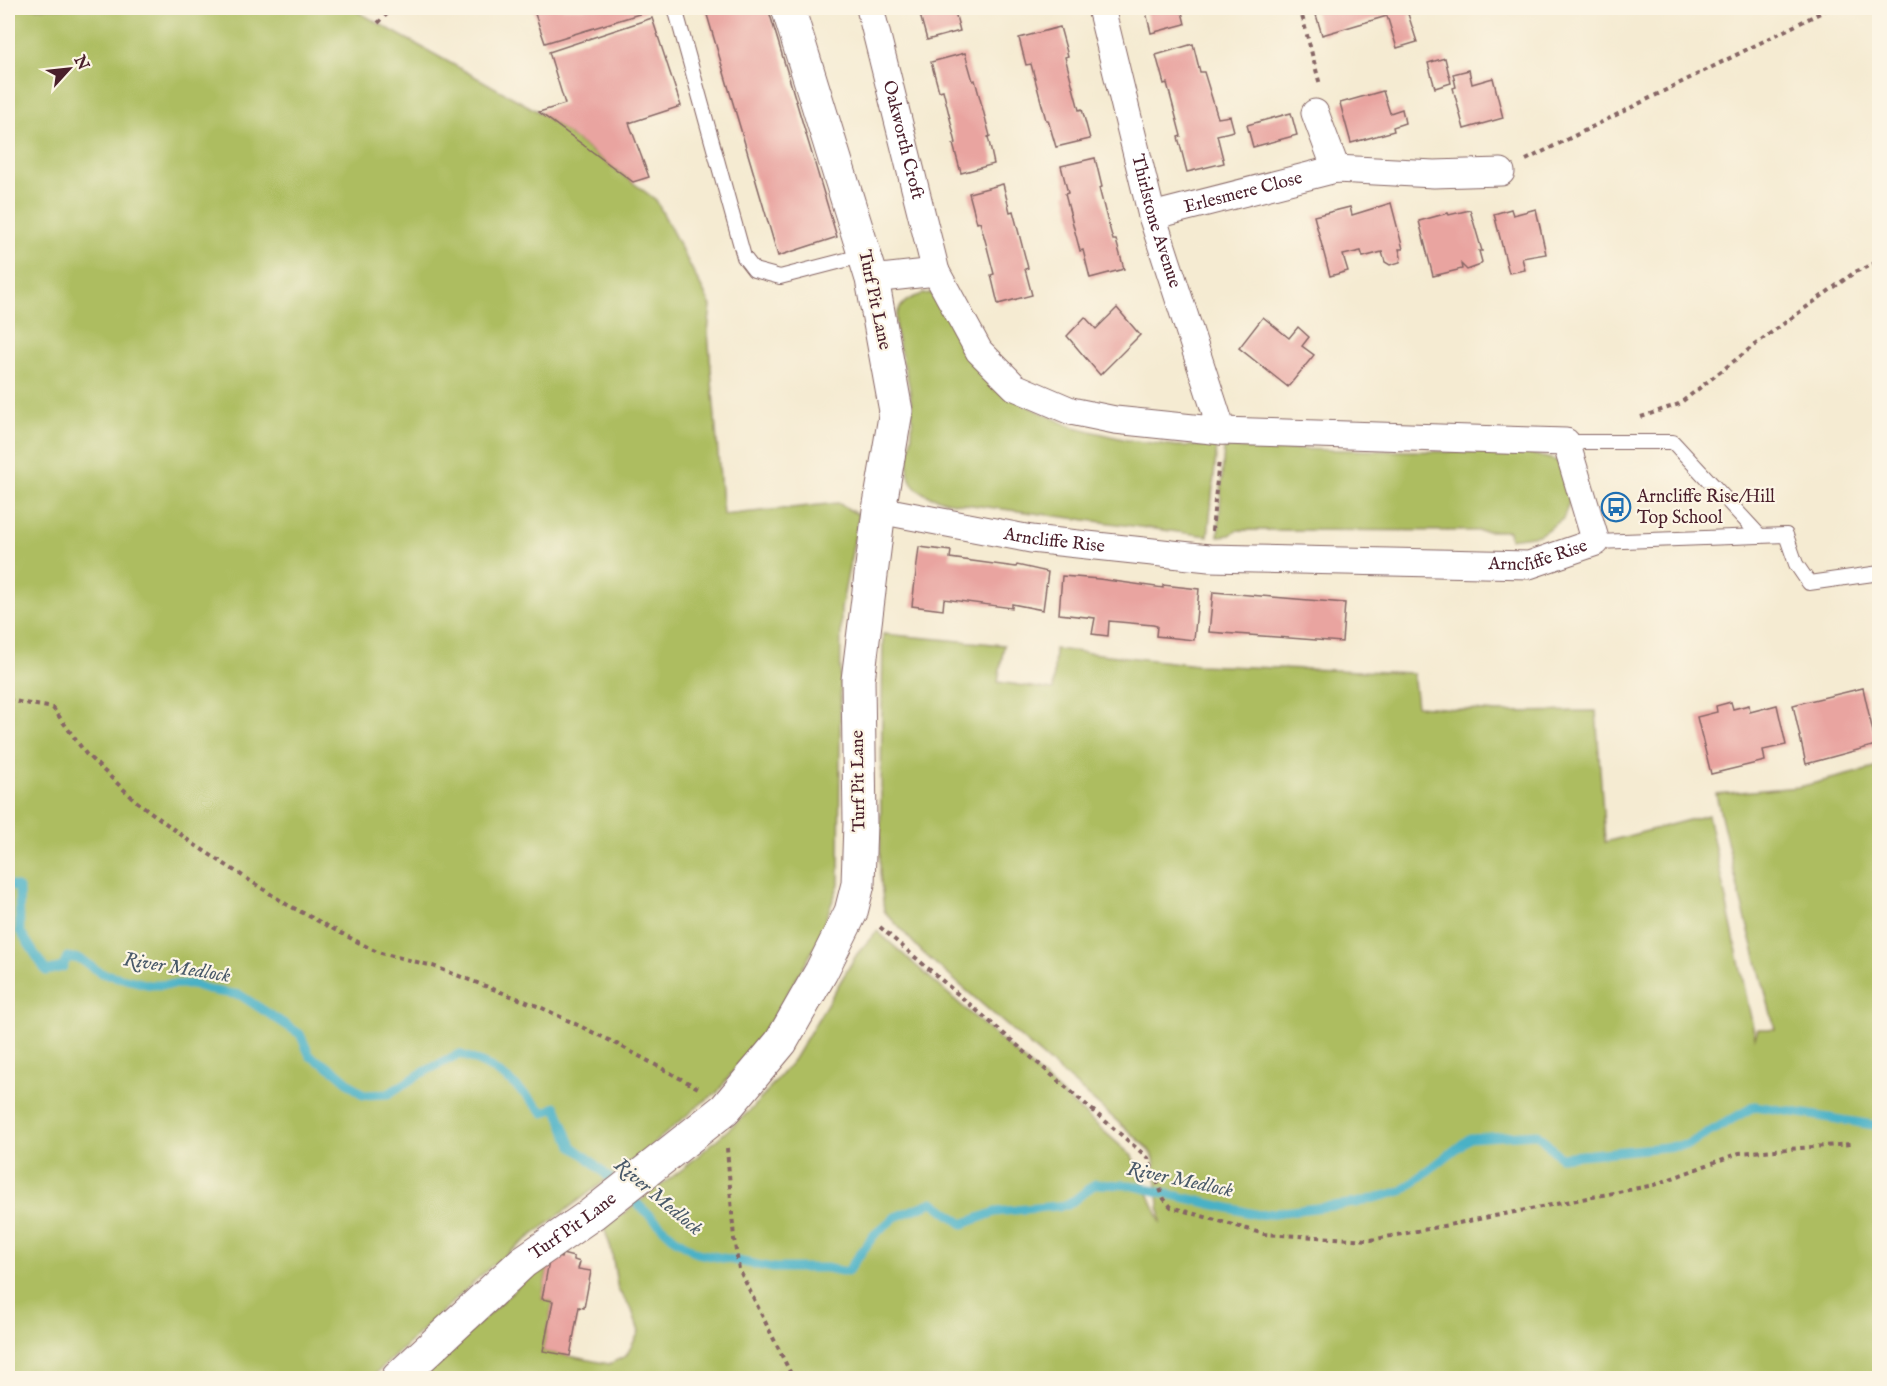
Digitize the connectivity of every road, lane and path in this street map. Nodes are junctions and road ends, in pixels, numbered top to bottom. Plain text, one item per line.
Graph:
1 (393, 8) edge
2 (675, 8) edge
3 (788, 8) edge
4 (870, 8) edge
5 (1101, 8) edge
6 (1300, 8) edge
7 (1830, 8) edge
8 (378, 22) dead end
9 (1315, 113) joint
10 (1336, 169) junction
11 (1501, 172) joint
12 (1152, 216) junction
13 (1880, 261) edge
14 (868, 267) junction
15 (936, 272) junction
16 (1634, 420) dead end
17 (1222, 431) junction
18 (1566, 442) junction
19 (879, 510) junction
20 (1760, 536) junction
21 (1596, 542) junction
22 (1209, 558) junction
23 (1880, 573) edge
24 (8, 700) edge
25 (851, 912) junction
26 (717, 1116) junction
27 (1850, 1144) dead end
28 (398, 1378) edge
29 (794, 1378) edge

1 - 8 path
2 - 14 lane
3 - 14 street, Turf Pit Lane
4 - 15 street, Oakworth Croft
5 - 12 street, Thirlstone Avenue
6 - 9 path
7 - 11 path
9 - 10 street
10 - 11 street, Erlesmere Close
10 - 12 street, Erlesmere Close
12 - 17 street, Thirlstone Avenue
13 - 16 path
14 - 15 street
14 - 19 street, Turf Pit Lane
15 - 17 street, Oakworth Croft
17 - 18 street
17 - 22 path
18 - 20 lane
18 - 21 street, Arncliffe Rise
19 - 22 street, Arncliffe Rise
19 - 25 street, Turf Pit Lane
20 - 21 lane
20 - 23 lane
21 - 22 street, Arncliffe Rise
24 - 26 path
25 - 26 street, Turf Pit Lane
25 - 27 path
26 - 28 street, Turf Pit Lane
26 - 29 path

